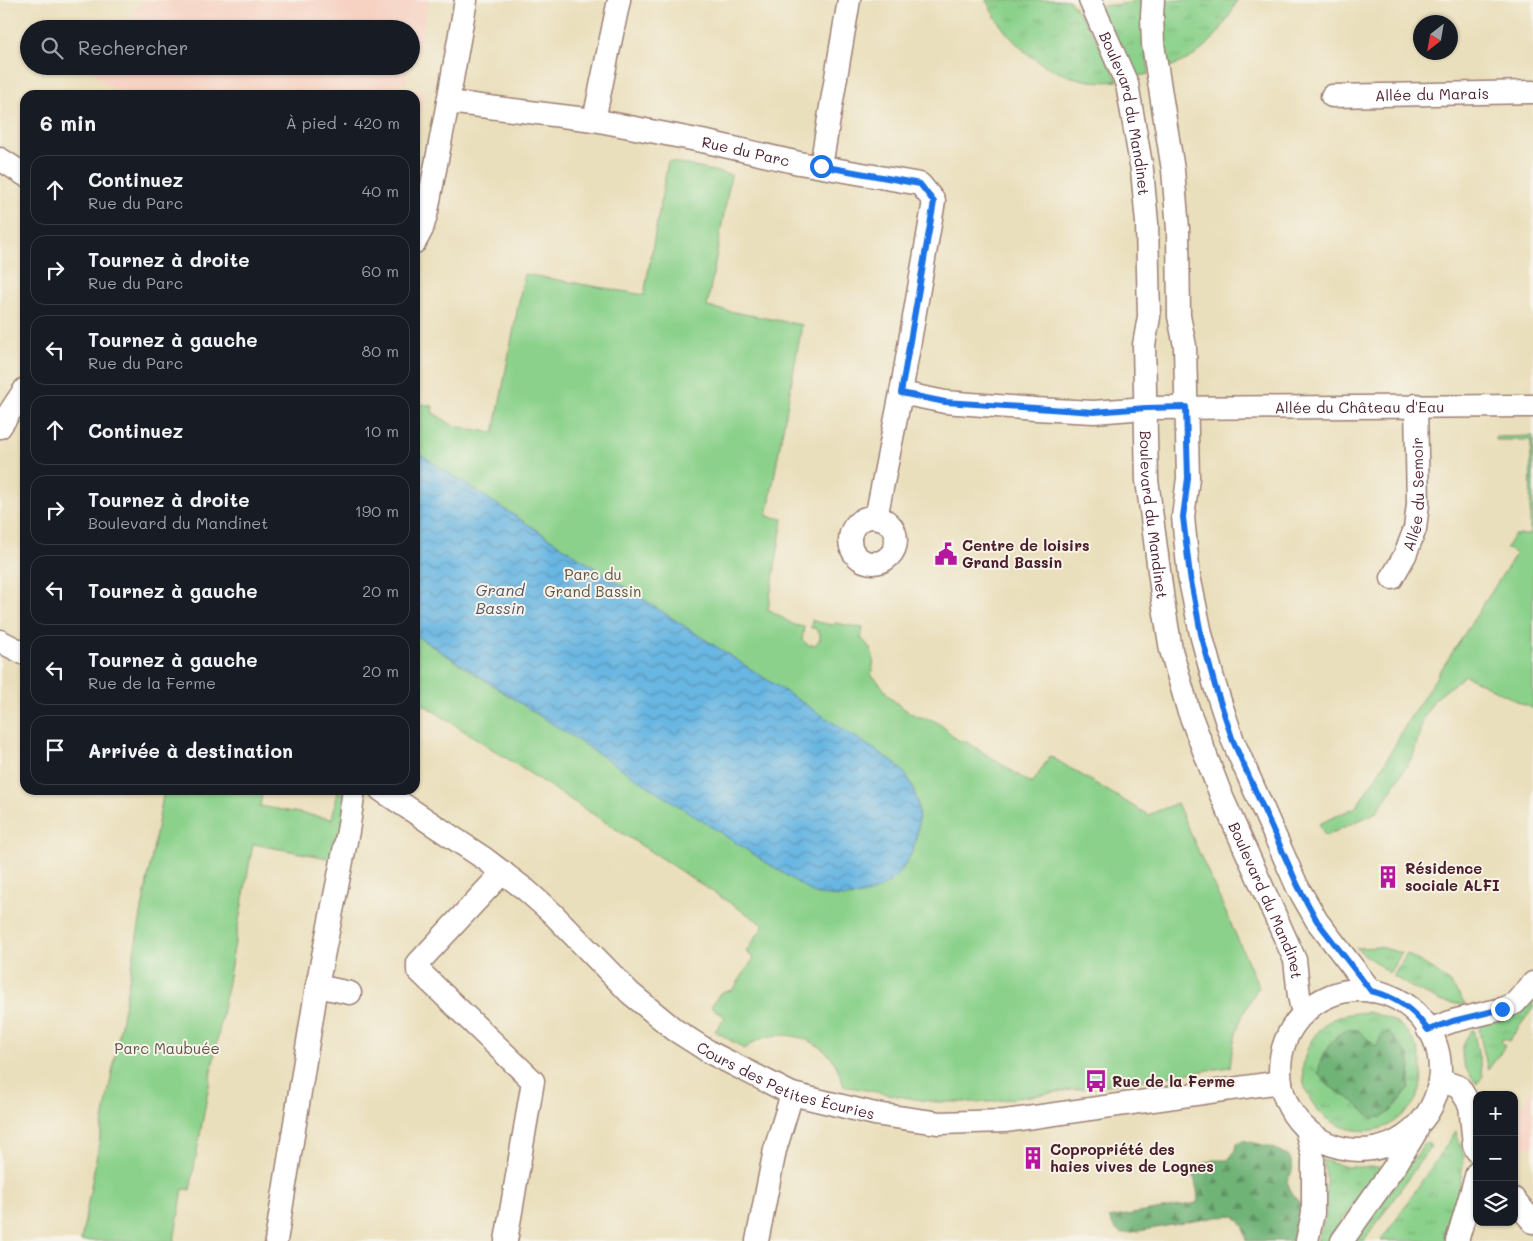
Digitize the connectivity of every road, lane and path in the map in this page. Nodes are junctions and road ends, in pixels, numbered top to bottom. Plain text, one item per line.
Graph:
1 (466, 0) edge
2 (619, 0) edge
3 (849, 0) edge
4 (1090, 0) edge
5 (1153, 0) edge
6 (1533, 92) edge
7 (1332, 96) dead end
8 (448, 102) junction
9 (594, 120) junction
10 (0, 159) edge
11 (821, 166) junction
12 (20, 172) edge
13 (420, 233) edge
14 (901, 393) junction
15 (20, 396) edge
16 (1416, 405) junction
17 (1533, 406) edge
18 (1186, 407) junction
19 (1146, 408) junction
20 (0, 427) edge
21 (876, 518) dead end
22 (1392, 578) dead end
23 (0, 641) edge
24 (20, 651) edge
25 (353, 795) edge
26 (388, 795) edge
27 (503, 872) junction
28 (1533, 983) edge
29 (317, 986) junction
30 (1371, 991) junction
31 (350, 993) dead end
32 (1304, 1014) junction
33 (1428, 1030) junction
34 (1439, 1080) junction
35 (1281, 1082) junction
36 (792, 1094) junction
37 (1425, 1116) junction
38 (1306, 1129) junction
39 (1473, 1136) edge
40 (1475, 1181) edge
41 (1518, 1204) edge
42 (1533, 1222) edge
43 (276, 1241) edge
44 (506, 1241) edge
45 (757, 1241) edge
46 (1308, 1241) edge
47 (1342, 1241) edge
48 (1457, 1241) edge

1 - 8 street
2 - 9 street
3 - 11 street
4 - 19 street, Boulevard du Mandinet
5 - 18 street, Boulevard du Mandinet
6 - 7 street, Allée du Marais
8 - 9 street, Rue du Parc
8 - 13 street
9 - 11 street, Rue du Parc
10 - 12 street
11 - 14 street, Rue du Parc
14 - 19 street
14 - 21 street, Rue du Parc
15 - 20 street
16 - 17 street, Allée du Château d'Eau
16 - 18 street, Allée du Château d'Eau
16 - 22 street, Allée du Semoir
18 - 19 street, Allée du Château d'Eau
18 - 30 street, Boulevard du Mandinet
19 - 32 street, Boulevard du Mandinet
23 - 24 street
25 - 29 street
26 - 27 street, Cours des Petites Écuries
27 - 36 street, Cours des Petites Écuries
27 - 44 street
28 - 33 street
29 - 31 street
29 - 43 street
30 - 32 street
30 - 33 street
32 - 35 street
33 - 34 street
34 - 37 street
34 - 39 street
35 - 36 street, Cours des Petites Écuries
35 - 38 street
36 - 45 street
37 - 38 street
37 - 47 street
38 - 46 street
40 - 48 street
41 - 42 street

